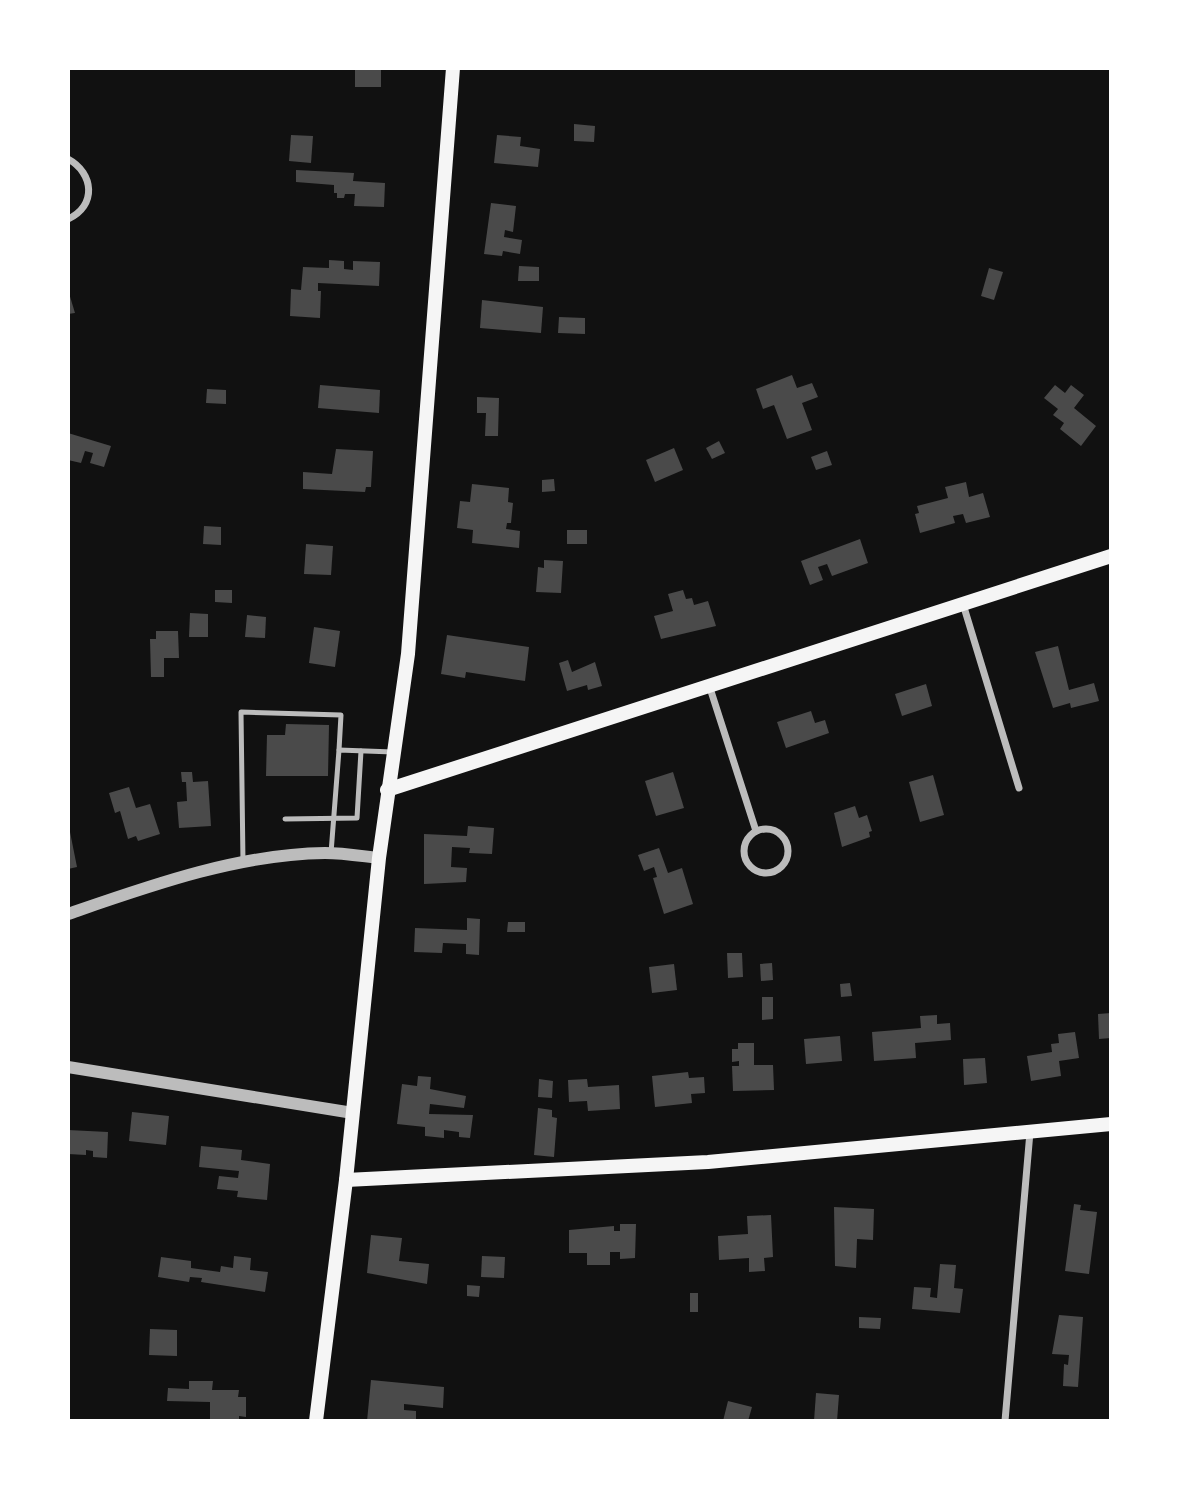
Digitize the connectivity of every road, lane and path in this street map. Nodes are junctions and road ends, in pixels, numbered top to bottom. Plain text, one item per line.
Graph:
1 (453, 68) edge
2 (68, 159) edge
3 (68, 219) edge
4 (1111, 556) edge
5 (963, 604) junction
6 (709, 685) junction
7 (339, 750) junction
8 (361, 751) junction
9 (393, 752) junction
10 (1019, 788) dead end
11 (387, 790) junction
12 (334, 818) junction
13 (285, 819) dead end
14 (756, 831) junction
15 (331, 853) junction
16 (379, 858) junction
17 (243, 862) junction
18 (68, 914) edge
19 (68, 1067) edge
20 (353, 1113) junction
21 (1111, 1125) edge
22 (1030, 1132) junction
23 (346, 1180) junction
24 (316, 1421) edge
25 (1004, 1421) edge

1 - 9 main road
2 - 3 street
4 - 5 main road
5 - 6 main road
5 - 10 street
6 - 11 main road
6 - 14 street
7 - 8 lane
7 - 12 lane
7 - 17 lane
8 - 9 lane
8 - 12 lane
9 - 11 main road
11 - 16 main road
12 - 13 lane
12 - 15 lane
14 - 14 street
15 - 16 street
15 - 17 street
16 - 20 main road
17 - 18 street
19 - 20 street
20 - 23 main road
21 - 22 main road
22 - 23 main road
22 - 25 street
23 - 24 main road

